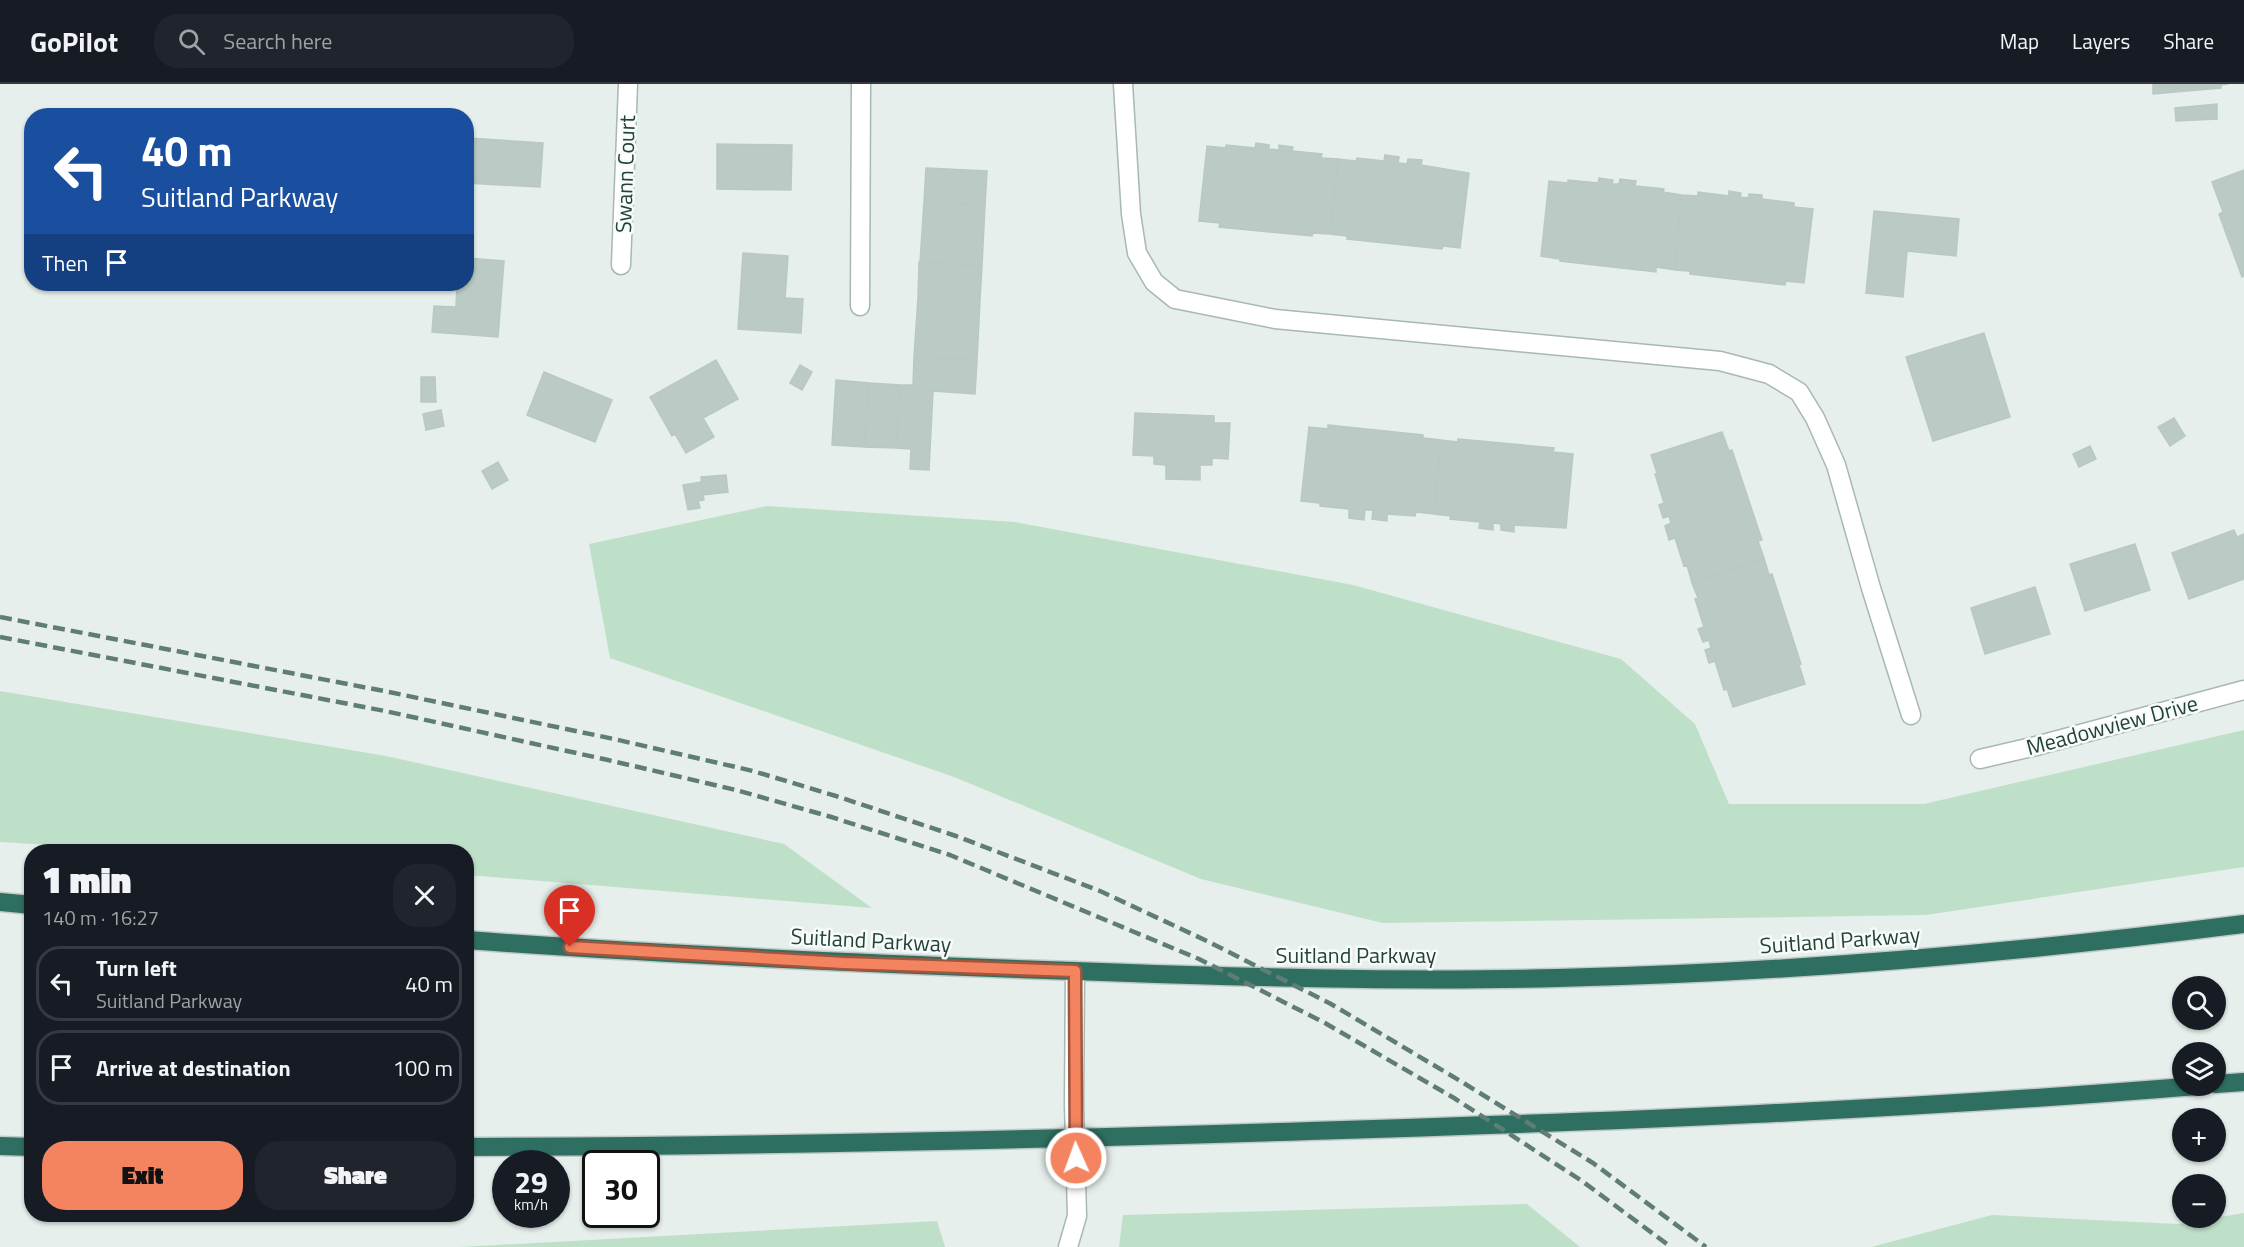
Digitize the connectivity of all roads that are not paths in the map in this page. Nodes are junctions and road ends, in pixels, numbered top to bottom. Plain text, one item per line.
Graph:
1 (628, 84) edge
2 (861, 84) edge
3 (1123, 84) edge
4 (621, 265) dead end
5 (860, 306) dead end
6 (2244, 690) edge
7 (1911, 715) dead end
8 (1980, 759) dead end
9 (0, 902) edge
10 (24, 904) edge
11 (2244, 924) edge
12 (474, 940) edge
13 (1075, 971) junction
14 (2244, 1082) edge
15 (2226, 1083) edge
16 (2172, 1088) edge
17 (1075, 1138) junction
18 (0, 1146) edge
19 (24, 1147) edge
20 (474, 1147) edge
21 (1068, 1247) edge

1 - 4 street, Swann Court
2 - 5 street
3 - 7 street
6 - 8 street, Meadowview Drive
9 - 10 highway
11 - 13 highway, Suitland Parkway
12 - 13 highway, Suitland Parkway
13 - 17 street
14 - 15 highway
16 - 17 highway
17 - 20 highway
17 - 21 street
18 - 19 highway

